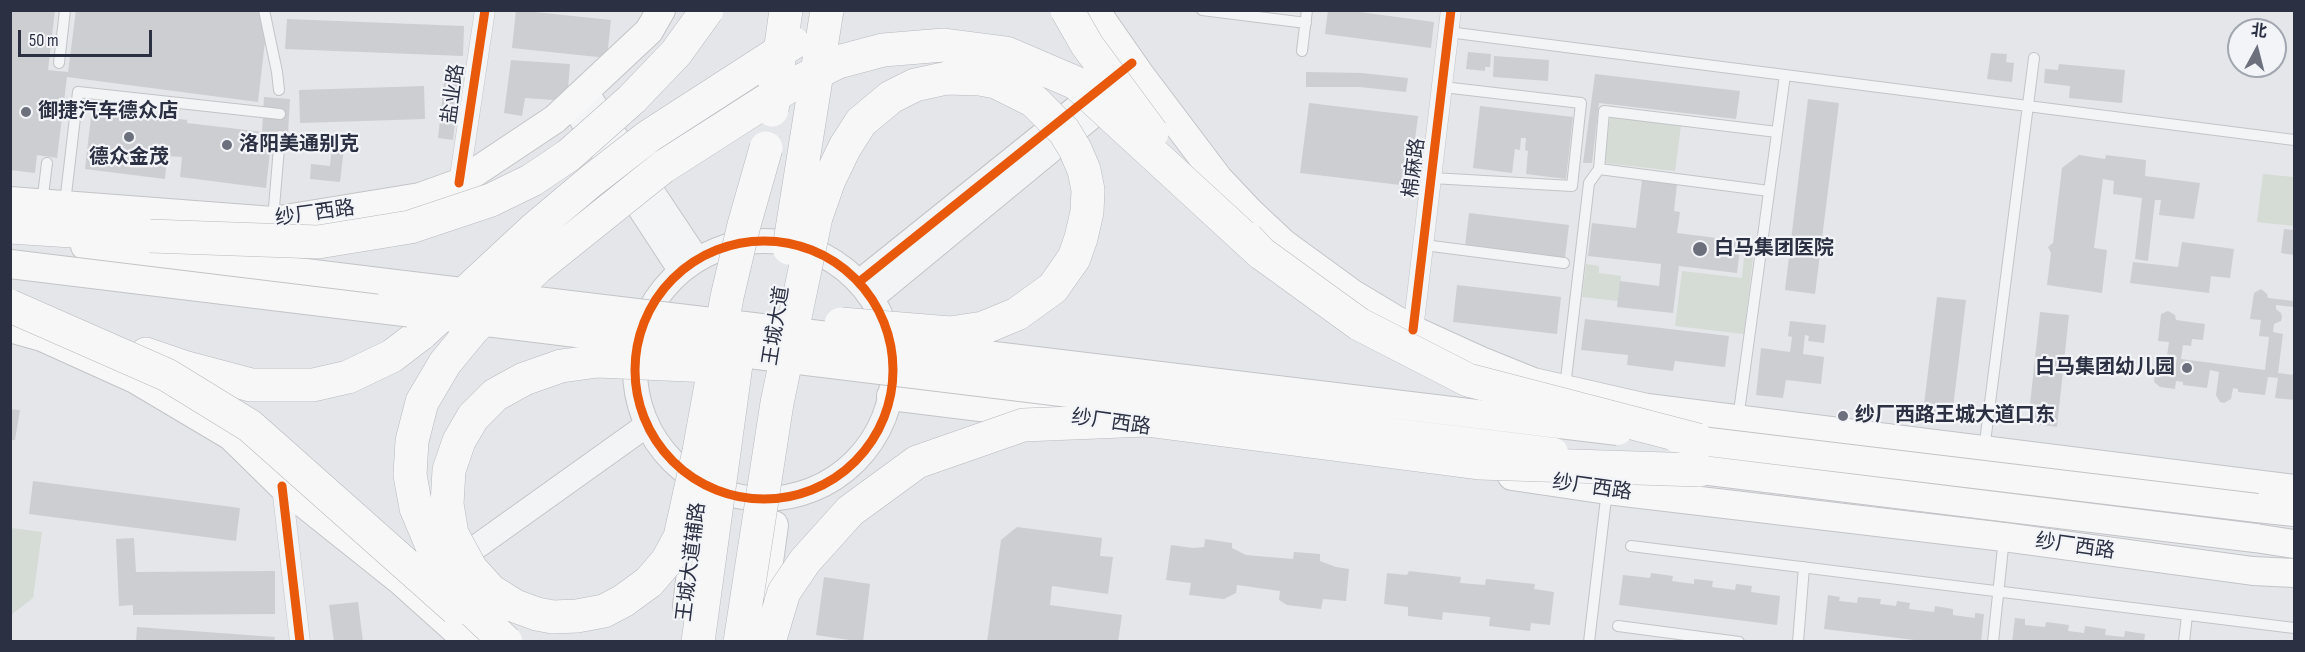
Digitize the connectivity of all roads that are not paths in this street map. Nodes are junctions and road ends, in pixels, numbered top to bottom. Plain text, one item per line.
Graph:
1 (65, 10) edge
2 (264, 10) edge
3 (485, 10) edge
4 (661, 10) edge
5 (707, 10) edge
6 (786, 10) edge
7 (827, 10) edge
8 (845, 10) edge
9 (1067, 10) edge
10 (1095, 10) edge
11 (1202, 10) edge
12 (1307, 10) edge
13 (1451, 10) edge
14 (1306, 23) junction
15 (1448, 32) junction
16 (1302, 51) dead end
17 (2034, 58) dead end
18 (59, 63) dead end
19 (1137, 70) junction
20 (1785, 75) junction
21 (1443, 87) junction
22 (279, 90) dead end
23 (579, 98) junction
24 (2028, 106) junction
25 (280, 114) dead end
26 (1777, 132) junction
27 (280, 136) dead end
28 (2295, 140) edge
29 (766, 148) junction
30 (47, 163) dead end
31 (1599, 169) junction
32 (1432, 178) junction
33 (459, 183) junction
34 (1769, 191) junction
35 (10, 201) edge
36 (53, 205) junction
37 (273, 221) junction
38 (10, 227) edge
39 (10, 237) edge
40 (1424, 245) junction
41 (1261, 253) junction
42 (1564, 263) dead end
43 (10, 264) edge
44 (689, 264) junction
45 (866, 290) junction
46 (550, 302) junction
47 (15, 315) edge
48 (841, 324) joint
49 (1413, 330) junction
50 (710, 366) joint
51 (1565, 390) junction
52 (1079, 395) junction
53 (891, 396) junction
54 (1738, 419) junction
55 (646, 425) junction
56 (1984, 450) junction
57 (1699, 455) junction
58 (702, 483) junction
59 (282, 486) junction
60 (2295, 489) edge
61 (1607, 490) junction
62 (778, 498) junction
63 (2295, 512) edge
64 (2004, 537) junction
65 (2295, 544) edge
66 (1631, 546) dead end
67 (1804, 567) junction
68 (2295, 573) edge
69 (1998, 591) junction
70 (414, 592) junction
71 (2187, 615) junction
72 (1618, 626) dead end
73 (2295, 628) edge
74 (300, 642) edge
75 (469, 642) edge
76 (493, 642) edge
77 (506, 642) edge
78 (682, 642) edge
79 (698, 642) edge
80 (733, 642) edge
81 (740, 642) edge
82 (758, 642) edge
83 (769, 642) edge
84 (1588, 642) edge
85 (1739, 642) edge
86 (1798, 642) edge
87 (1993, 642) edge
88 (2184, 642) edge

1 - 18 lane
2 - 22 lane
3 - 33 street, 盐业路
4 - 23 main road
5 - 38 highway, bridge
6 - 29 highway, 王城大道, bridge
7 - 80 highway, 王城大道, bridge
8 - 47 highway, bridge
9 - 41 highway, bridge
10 - 19 main road
11 - 14 lane
12 - 14 lane
13 - 15 street, 棉麻路
14 - 16 lane
15 - 20 lane
15 - 21 street, 棉麻路
17 - 24 lane
19 - 45 street
19 - 49 main road
20 - 24 lane
20 - 26 lane
21 - 32 street, 棉麻路
21 - 32 lane
23 - 33 main road, 纱厂西路
23 - 44 street
24 - 28 lane
24 - 56 lane
25 - 36 lane
26 - 31 lane
26 - 34 lane
27 - 37 lane
29 - 50 highway, bridge
29 - 79 highway, 王城大道, bridge
30 - 36 lane
31 - 34 lane
31 - 51 lane
32 - 40 street, 棉麻路
33 - 37 main road, 纱厂西路
34 - 54 lane
35 - 36 main road, 纱厂西路
36 - 37 main road, 纱厂西路
39 - 46 main road, bridge
40 - 42 lane
40 - 49 street, 棉麻路
41 - 57 highway, bridge
41 - 77 highway, bridge
43 - 52 main road, bridge
44 - 45 street
44 - 55 street
45 - 53 street
46 - 48 main road, bridge
46 - 57 main road, bridge
47 - 59 main road
47 - 76 highway, bridge
48 - 81 highway, bridge
49 - 51 main road
50 - 52 main road, bridge
51 - 54 main road
52 - 57 main road, bridge
53 - 61 main road, 纱厂西路
53 - 62 street
54 - 56 main road
55 - 58 street
55 - 70 street
56 - 60 main road
57 - 63 main road, bridge
57 - 65 main road, bridge
57 - 83 highway, bridge
58 - 62 street
58 - 78 main road, 王城大道辅路
59 - 70 main road
59 - 74 street
61 - 64 main road, 纱厂西路
61 - 84 lane
62 - 82 main road
64 - 68 main road, 纱厂西路
64 - 69 lane
66 - 67 lane
67 - 69 lane
67 - 86 lane
69 - 71 lane
69 - 87 lane
70 - 75 main road
71 - 73 lane
71 - 88 lane
72 - 85 lane

